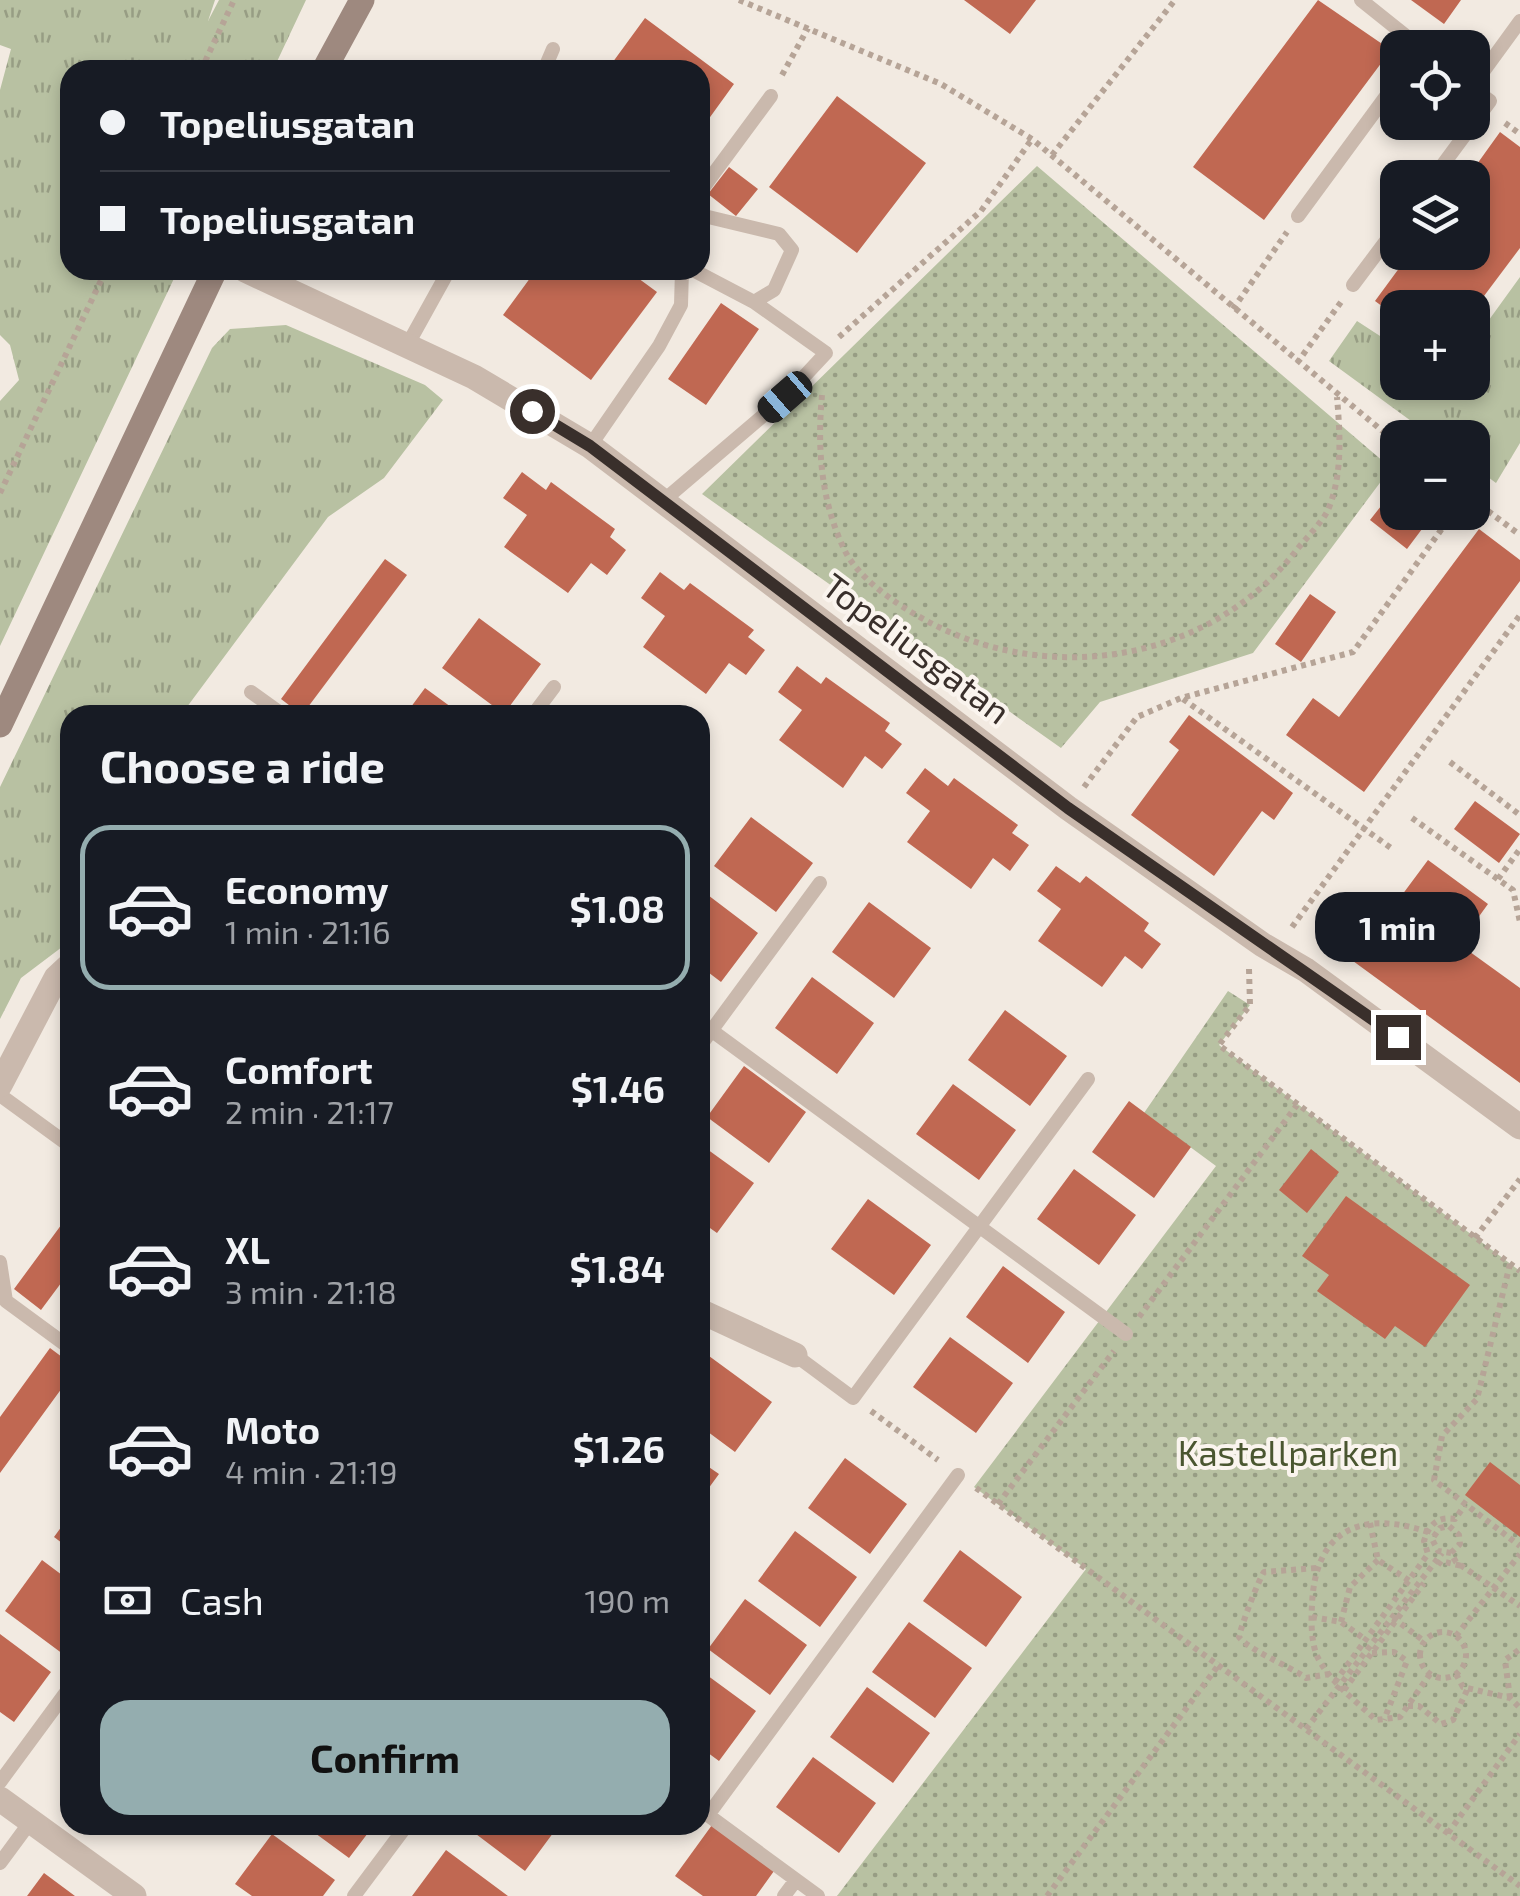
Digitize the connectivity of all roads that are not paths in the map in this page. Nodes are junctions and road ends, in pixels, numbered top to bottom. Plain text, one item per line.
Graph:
1 (362, 0) edge
2 (1361, 0) edge
3 (1520, 22) edge
4 (1398, 30) edge
5 (554, 49) dead end
6 (329, 60) edge
7 (549, 60) edge
8 (1490, 63) edge
9 (771, 96) road end
10 (1380, 104) edge
11 (710, 178) edge
12 (1298, 216) road end
13 (710, 217) edge
14 (1380, 249) edge
15 (710, 279) edge
16 (211, 280) edge
17 (267, 280) edge
18 (443, 280) edge
19 (682, 280) edge
20 (1353, 284) road end
21 (754, 302) junction
22 (408, 344) junction
23 (590, 446) junction
24 (664, 501) junction
25 (554, 687) dead end
26 (251, 692) dead end
27 (269, 705) edge
28 (541, 705) edge
29 (0, 725) edge
30 (820, 884) dead end
31 (60, 974) edge
32 (710, 1021) edge
33 (710, 1029) edge
34 (1088, 1079) dead end
35 (0, 1085) edge
36 (0, 1095) edge
37 (1520, 1127) edge
38 (60, 1139) edge
39 (979, 1226) junction
40 (0, 1262) edge
41 (710, 1316) edge
42 (1126, 1334) road end
43 (60, 1341) edge
44 (795, 1355) joint
45 (958, 1475) road end
46 (60, 1701) edge
47 (0, 1782) edge
48 (0, 1798) edge
49 (710, 1804) edge
50 (710, 1816) edge
51 (31, 1821) junction
52 (399, 1835) edge
53 (0, 1863) edge
54 (796, 1880) junction
55 (134, 1896) edge
56 (354, 1896) edge
57 (784, 1896) edge
58 (818, 1896) edge

1 - 6 street
2 - 4 lane
3 - 8 lane
5 - 7 lane
9 - 11 lane
10 - 12 lane
13 - 21 lane
14 - 20 lane
15 - 21 lane
16 - 29 street
17 - 22 street, Topeliusgatan
18 - 22 lane
19 - 23 lane
21 - 24 lane
22 - 23 street, Topeliusgatan
23 - 24 street, Topeliusgatan
24 - 37 street, Topeliusgatan
25 - 28 lane
26 - 27 lane
30 - 32 lane
31 - 35 street
33 - 39 lane
34 - 39 lane
36 - 38 lane
39 - 42 lane
39 - 44 lane
40 - 43 lane
41 - 44 street
45 - 49 lane
46 - 47 lane
48 - 51 street
50 - 54 lane
51 - 53 lane
51 - 55 street
52 - 56 lane
54 - 57 lane
54 - 58 lane

